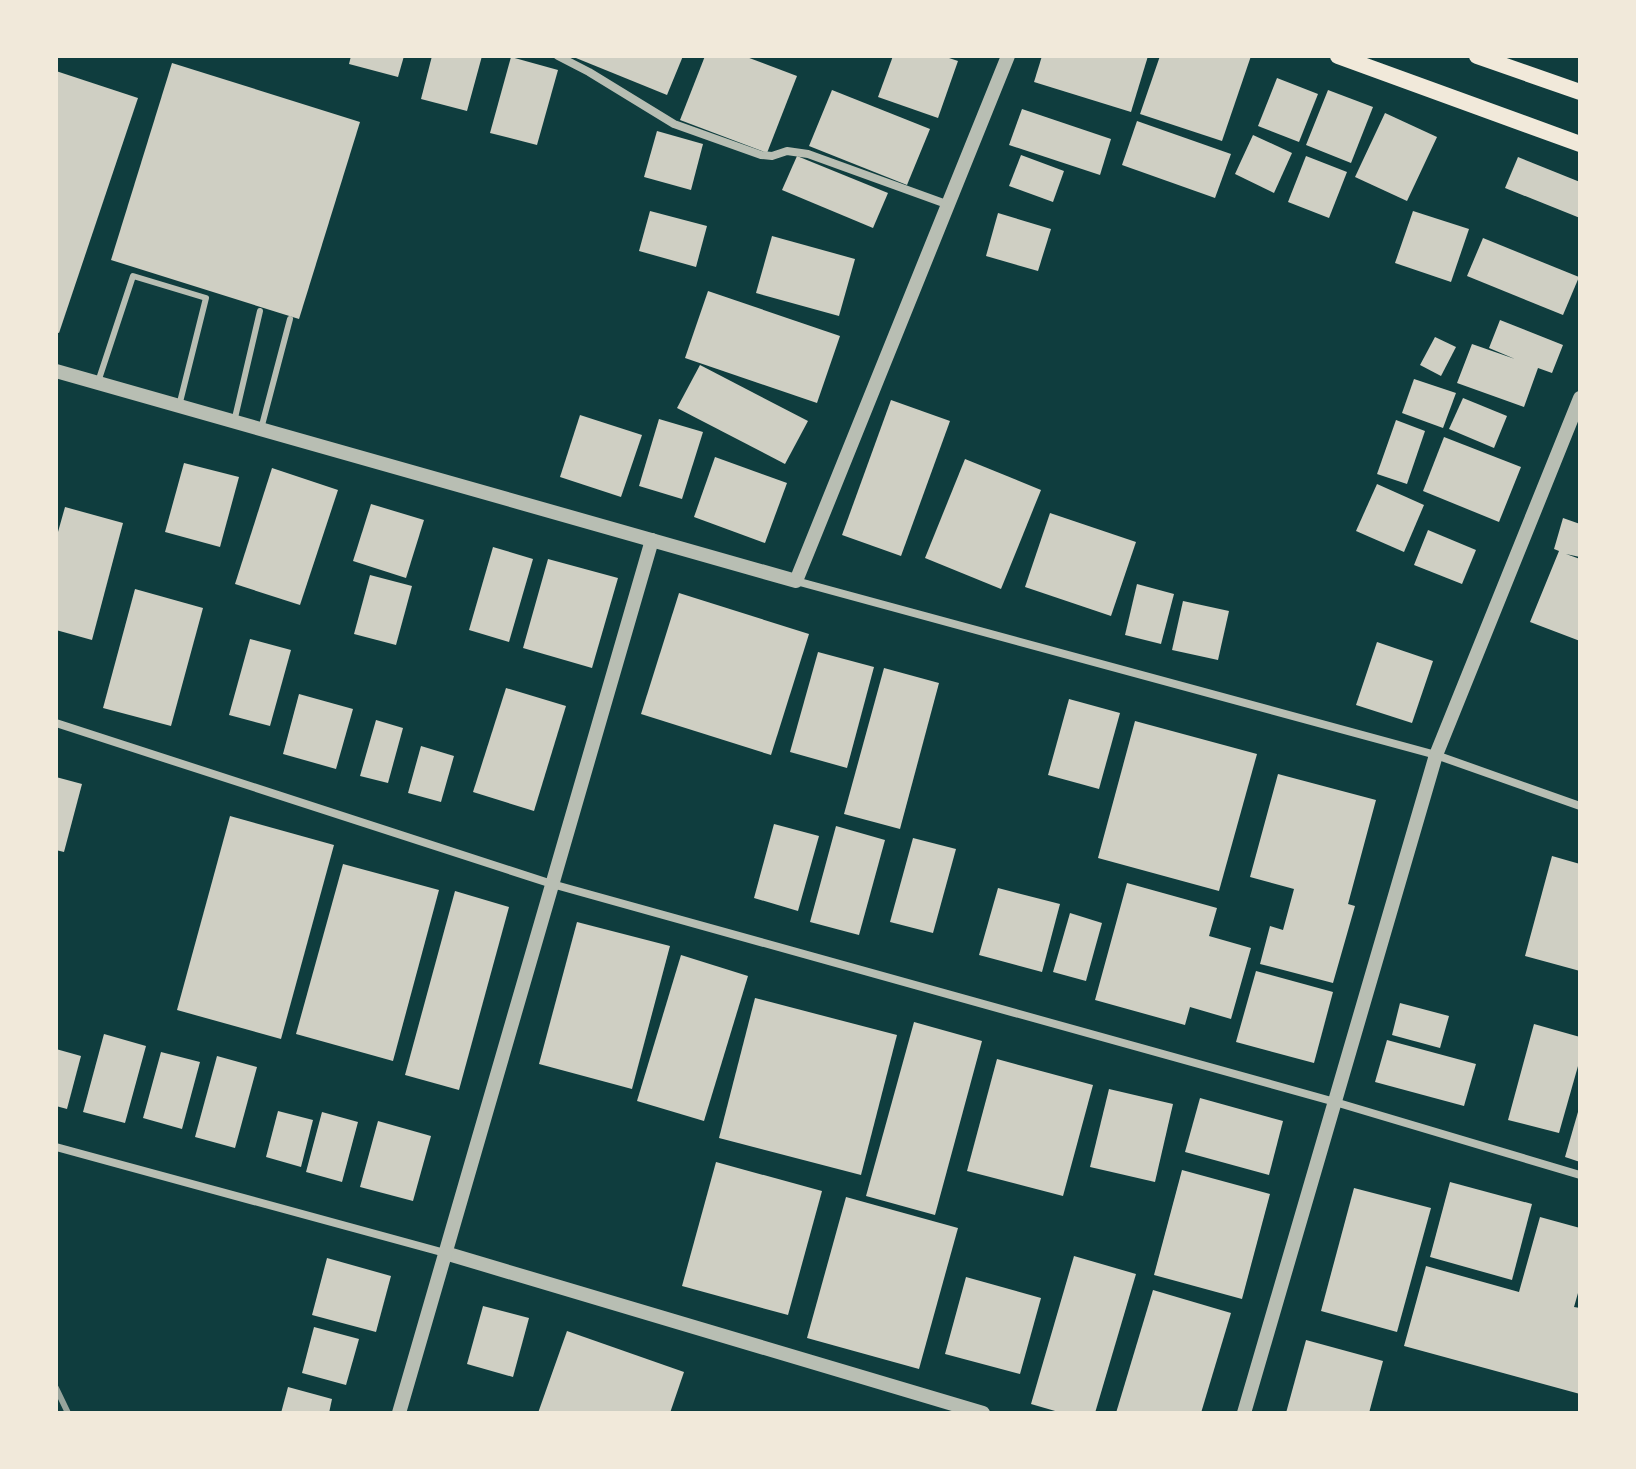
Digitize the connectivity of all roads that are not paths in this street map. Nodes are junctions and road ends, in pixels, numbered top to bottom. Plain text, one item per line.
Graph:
1 (558, 56) edge
2 (1008, 56) edge
3 (1338, 56) edge
4 (1477, 56) edge
5 (1580, 92) edge
6 (1580, 144) edge
7 (949, 205) junction
8 (260, 311) dead end
9 (290, 319) dead end
10 (56, 371) edge
11 (98, 382) junction
12 (1580, 398) edge
13 (179, 406) junction
14 (234, 422) junction
15 (261, 429) junction
16 (652, 540) junction
17 (796, 581) junction
18 (56, 723) edge
19 (1436, 755) junction
20 (1580, 806) edge
21 (552, 884) junction
22 (1335, 1102) junction
23 (56, 1147) edge
24 (1580, 1175) edge
25 (445, 1253) junction
26 (399, 1413) edge
27 (983, 1413) edge
28 (1244, 1413) edge

1 - 7 street
2 - 7 street
3 - 6 main road
4 - 5 main road
7 - 17 street
8 - 14 lane
9 - 15 lane
10 - 11 street
11 - 13 street
11 - 13 lane
12 - 19 street
13 - 14 street
14 - 15 street
15 - 16 street
16 - 17 street
16 - 21 street
17 - 19 street
18 - 21 street
19 - 20 street
19 - 22 street
21 - 22 street
21 - 25 street
22 - 24 street
22 - 28 street
23 - 25 street
25 - 26 street
25 - 27 street

